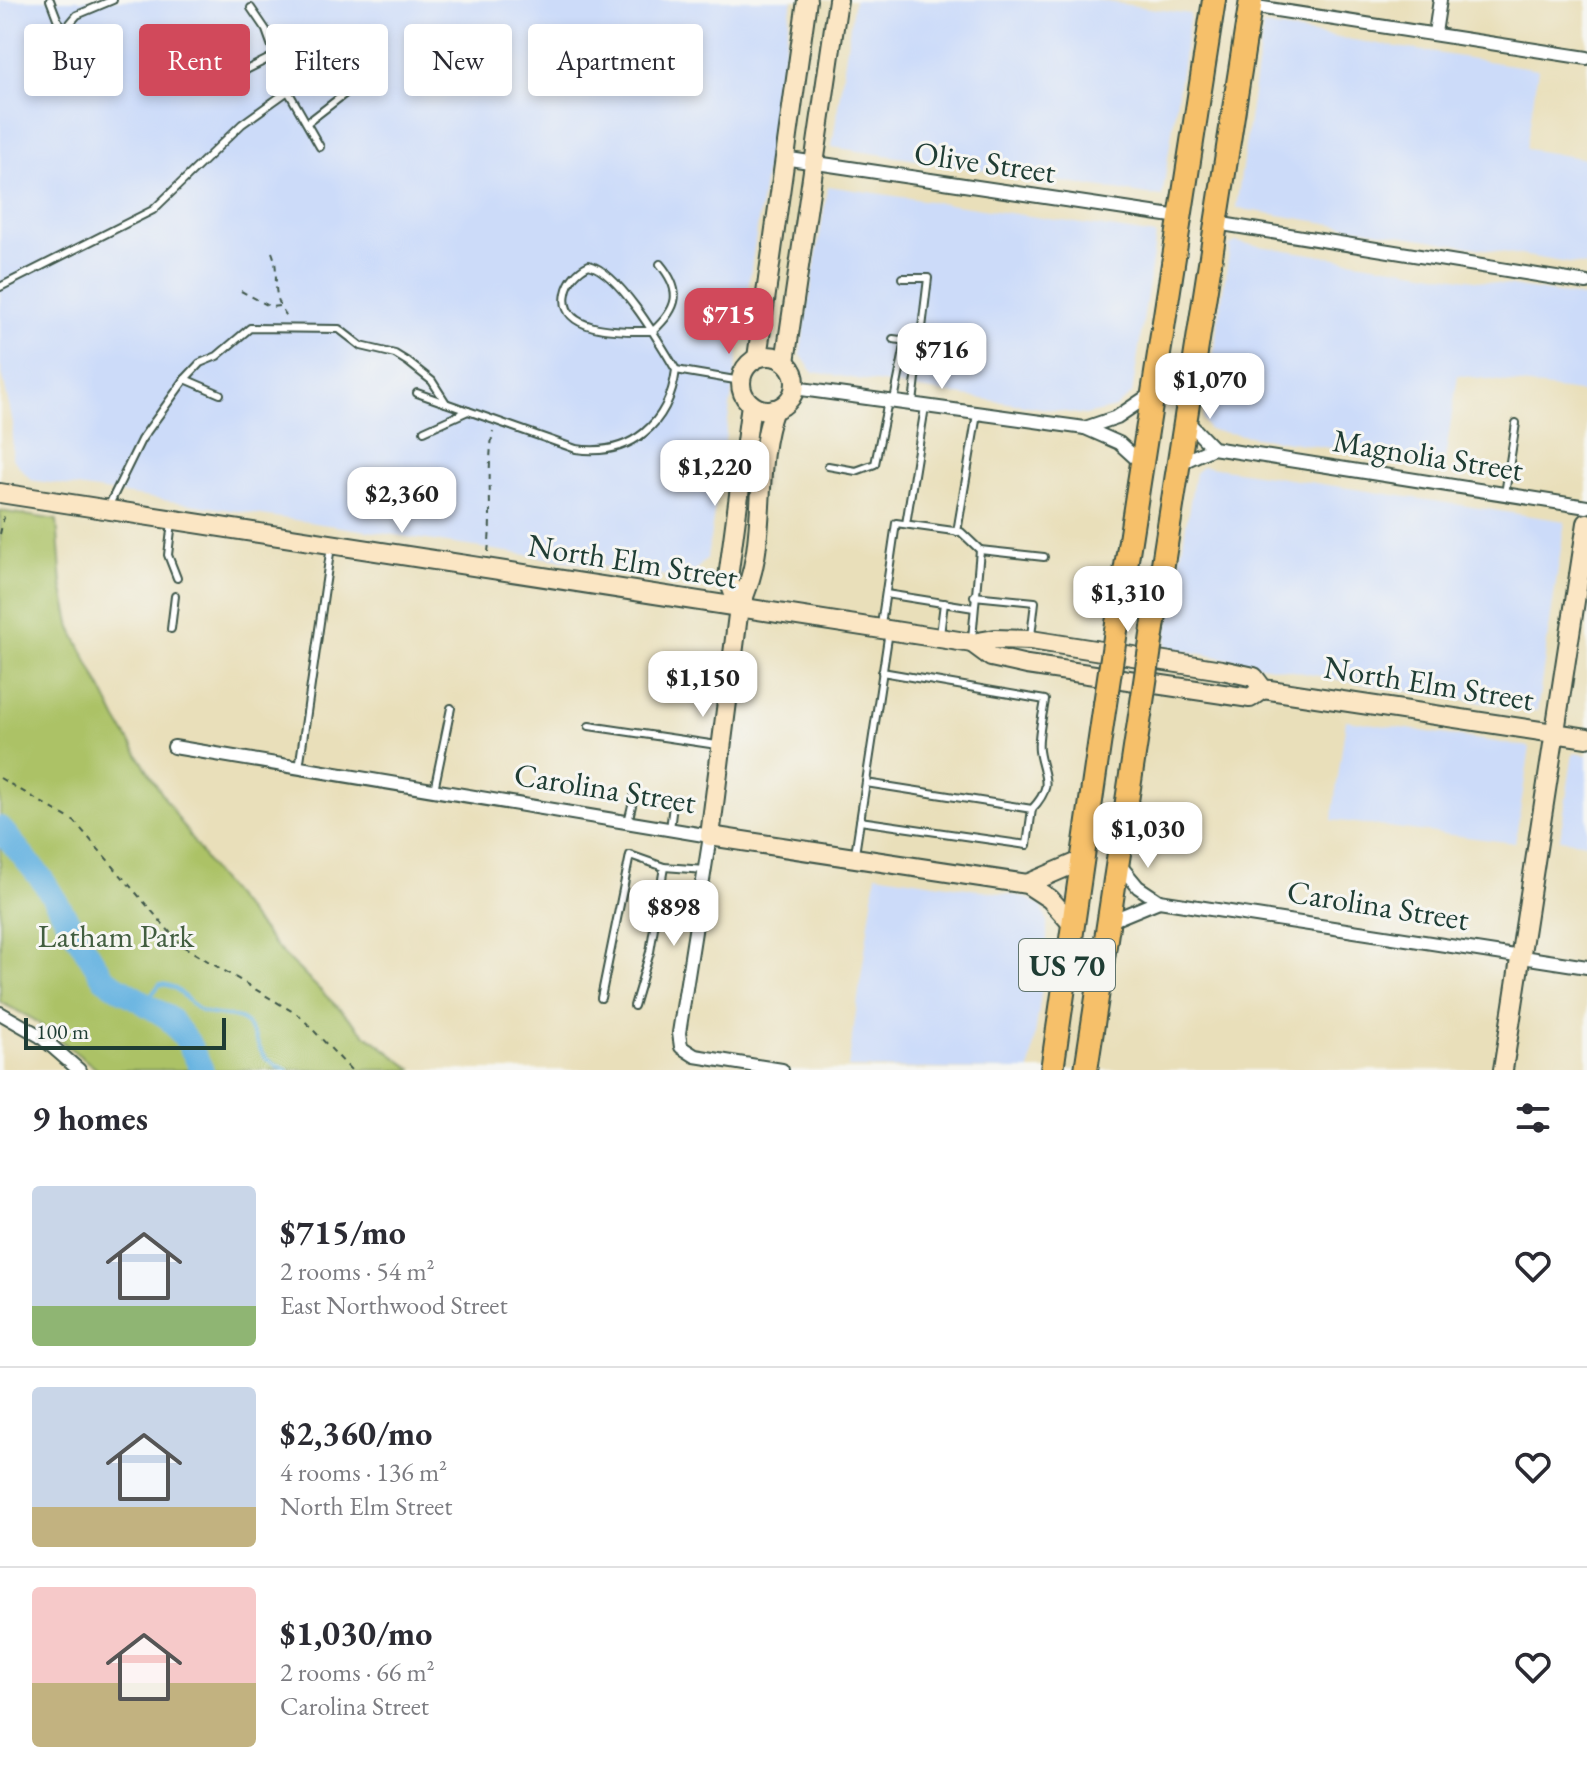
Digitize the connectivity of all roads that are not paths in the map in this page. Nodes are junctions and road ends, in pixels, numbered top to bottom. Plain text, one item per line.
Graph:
1 (50, 0) edge
2 (113, 0) edge
3 (807, 0) edge
4 (838, 0) edge
5 (1214, 0) edge
6 (1440, 0) edge
7 (1251, 3) edge
8 (251, 8) dead end
9 (1435, 33) junction
10 (266, 36) edge
11 (1587, 58) edge
12 (281, 96) edge
13 (291, 96) edge
14 (342, 96) edge
15 (307, 123) junction
16 (320, 147) dead end
17 (783, 158) junction
18 (815, 163) junction
19 (1179, 217) junction
20 (1216, 223) junction
21 (660, 264) dead end
22 (902, 278) dead end
23 (1587, 283) edge
24 (0, 287) edge
25 (653, 331) junction
26 (893, 339) dead end
27 (906, 341) junction
28 (922, 343) junction
29 (931, 344) dead end
30 (757, 358) junction
31 (785, 362) junction
32 (676, 370) junction
33 (185, 379) junction
34 (741, 381) junction
35 (794, 388) junction
36 (417, 393) dead end
37 (220, 394) dead end
38 (1151, 394) junction
39 (891, 402) junction
40 (446, 403) junction
41 (751, 404) junction
42 (919, 406) junction
43 (774, 409) junction
44 (468, 410) junction
45 (977, 414) junction
46 (1183, 417) junction
47 (1516, 423) dead end
48 (1085, 428) junction
49 (424, 431) dead end
50 (1213, 448) junction
51 (1141, 463) junction
52 (828, 466) dead end
53 (1176, 466) junction
54 (4, 494) edge
55 (1505, 494) junction
56 (1587, 507) edge
57 (106, 511) junction
58 (172, 522) junction
59 (1587, 523) edge
60 (906, 524) junction
61 (957, 532) junction
62 (331, 546) junction
63 (980, 550) junction
64 (1044, 557) dead end
65 (177, 578) dead end
66 (886, 594) junction
67 (175, 596) dead end
68 (974, 596) junction
69 (944, 603) junction
70 (739, 607) junction
71 (974, 608) junction
72 (171, 629) dead end
73 (885, 630) junction
74 (940, 638) junction
75 (1031, 640) junction
76 (972, 643) junction
77 (882, 672) junction
78 (1263, 689) junction
79 (451, 708) dead end
80 (589, 726) dead end
81 (1555, 733) junction
82 (1587, 738) edge
83 (721, 746) junction
84 (174, 747) dead end
85 (299, 768) junction
86 (866, 783) junction
87 (434, 790) junction
88 (1032, 809) junction
89 (860, 821) junction
90 (628, 822) junction
91 (670, 829) junction
92 (710, 836) junction
93 (854, 857) junction
94 (1083, 860) junction
95 (1118, 862) junction
96 (664, 867) junction
97 (705, 870) junction
98 (1027, 884) junction
99 (1159, 901) junction
100 (1108, 922) junction
101 (1073, 925) junction
102 (1521, 957) junction
103 (1587, 967) edge
104 (601, 998) dead end
105 (634, 1006) dead end
106 (0, 1013) edge
107 (79, 1070) edge
108 (782, 1070) edge
109 (1052, 1070) edge
110 (1086, 1070) edge
111 (1503, 1070) edge

1 - 2 lane
3 - 17 street
4 - 18 street
5 - 19 highway, US 70
6 - 9 street
7 - 9 street
7 - 20 highway, US 70
8 - 10 lane
9 - 11 street
12 - 24 lane
13 - 15 lane
14 - 15 lane
15 - 16 lane
17 - 18 street, Olive Street
17 - 30 street
18 - 19 street, Olive Street
18 - 31 street
19 - 38 highway, US 70
20 - 23 street
20 - 46 highway, US 70
21 - 25 lane
22 - 28 lane
25 - 25 lane
25 - 32 lane
26 - 27 lane
27 - 28 lane
27 - 39 lane
28 - 29 lane
28 - 42 lane
30 - 31 street
30 - 34 street
31 - 35 street
32 - 34 lane
32 - 44 lane
33 - 37 lane
33 - 40 lane
33 - 57 lane
34 - 41 street
35 - 39 street
35 - 43 street
36 - 40 lane
38 - 48 street
38 - 51 highway, US 70
39 - 42 street
39 - 52 lane
40 - 44 lane
41 - 43 street
41 - 70 street
42 - 45 street
42 - 60 lane
43 - 70 street
44 - 49 lane
45 - 48 street
45 - 61 lane
46 - 50 street
46 - 53 highway, US 70
47 - 55 lane
48 - 51 street
50 - 53 street
50 - 55 street, Magnolia Street
51 - 94 highway, US 70, bridge
53 - 95 highway, US 70, bridge
54 - 57 street, North Elm Street
55 - 56 street, Magnolia Street
57 - 58 street, North Elm Street
58 - 62 street, North Elm Street
58 - 65 lane
59 - 81 street
60 - 61 lane
60 - 66 lane
61 - 63 lane
62 - 70 street, North Elm Street
62 - 85 lane
63 - 64 lane
63 - 68 lane
66 - 69 lane
66 - 73 lane
67 - 72 lane
68 - 71 lane
68 - 75 lane
69 - 71 lane
69 - 74 lane
70 - 73 street, North Elm Street
70 - 83 street
71 - 76 lane
73 - 74 street, North Elm Street
73 - 77 lane
74 - 76 street, North Elm Street
75 - 76 street, North Elm Street
75 - 78 street, North Elm Street
76 - 78 street, North Elm Street
77 - 86 lane
77 - 88 lane
78 - 81 street, North Elm Street
79 - 87 lane
80 - 83 lane
81 - 82 street, North Elm Street
81 - 102 street
83 - 92 street
84 - 85 street, Carolina Street
85 - 87 street, Carolina Street
86 - 88 lane
86 - 89 lane
87 - 90 street, Carolina Street
88 - 89 lane
89 - 93 lane
90 - 91 street, Carolina Street
90 - 91 lane
91 - 92 street, Carolina Street
92 - 93 street, Carolina Street
92 - 97 street
93 - 98 street, Carolina Street
94 - 98 street
94 - 101 highway, US 70
95 - 99 street
95 - 100 highway, US 70
96 - 97 lane
96 - 104 lane
96 - 105 lane
97 - 108 street
98 - 101 street, Carolina Street
99 - 100 street
99 - 102 street, Carolina Street
100 - 110 highway, US 70
101 - 109 highway, US 70
102 - 103 street, Carolina Street
102 - 111 street
106 - 107 street

